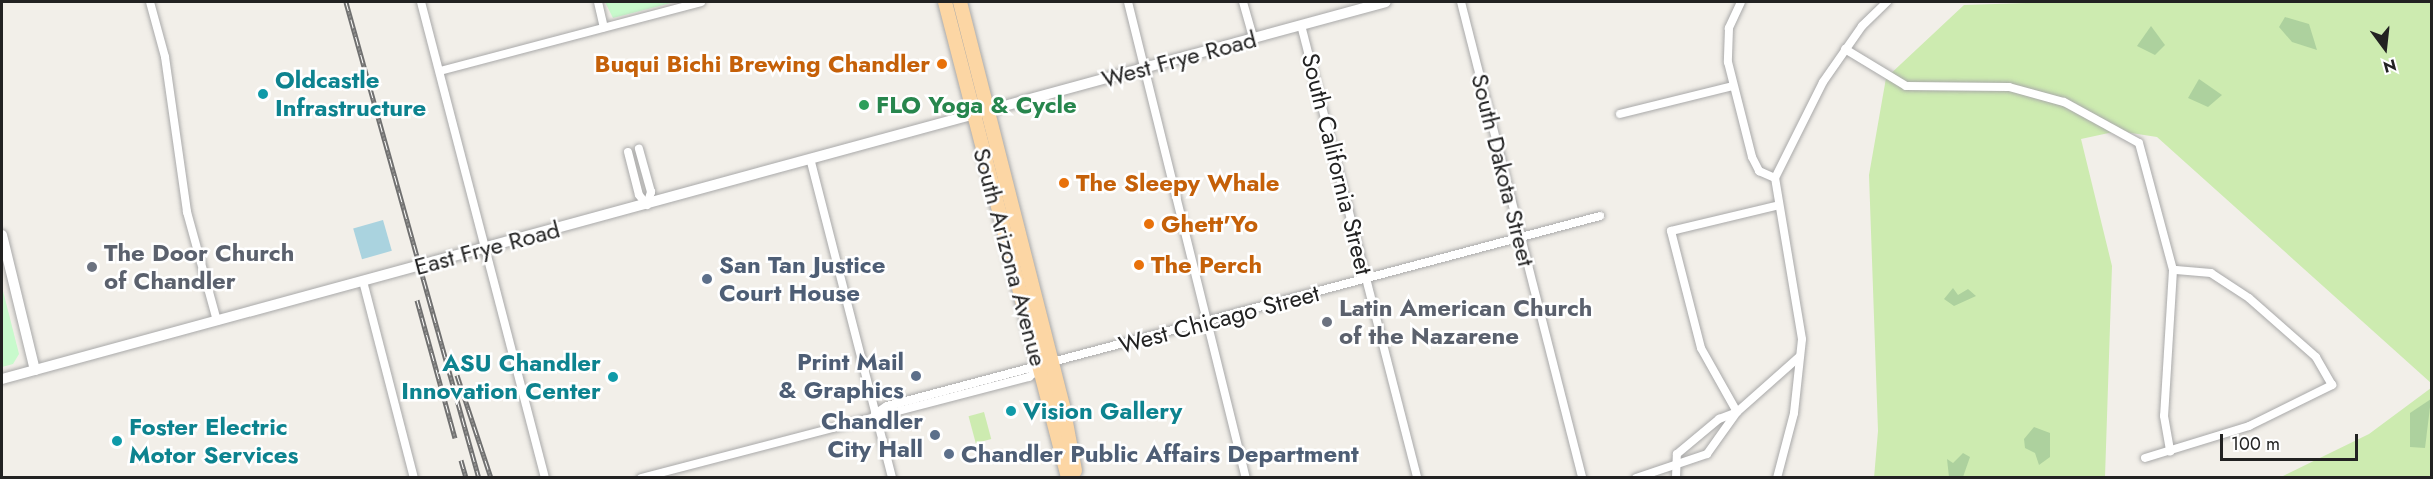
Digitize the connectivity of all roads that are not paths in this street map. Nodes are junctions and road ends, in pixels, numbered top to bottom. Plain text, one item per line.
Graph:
1 (150, 2) edge
2 (421, 2) edge
3 (597, 2) edge
4 (701, 2) edge
5 (945, 2) edge
6 (960, 2) edge
7 (1128, 2) edge
8 (1243, 2) edge
9 (1386, 2) edge
10 (1461, 2) edge
11 (1741, 2) edge
12 (1887, 2) edge
13 (1301, 25) junction
14 (604, 27) junction
15 (960, 33) junction
16 (1253, 38) junction
17 (1845, 49) junction
18 (1146, 68) junction
19 (440, 71) junction
20 (1733, 86) junction
21 (979, 114) junction
22 (1620, 114) dead end
23 (639, 149) dead end
24 (628, 152) dead end
25 (811, 162) junction
26 (1775, 178) junction
27 (648, 205) junction
28 (1776, 206) junction
29 (1600, 216) dead end
30 (2, 235) edge
31 (1521, 238) junction
32 (486, 248) junction
33 (2173, 270) junction
34 (1366, 279) junction
35 (363, 281) junction
36 (217, 321) junction
37 (1205, 323) junction
38 (1800, 356) junction
39 (1046, 366) junction
40 (35, 370) junction
41 (2, 379) edge
42 (1737, 412) junction
43 (875, 414) junction
44 (2170, 451) junction
45 (2145, 458) dead end
46 (1673, 467) junction
47 (414, 477) edge
48 (545, 477) edge
49 (641, 477) edge
50 (892, 477) edge
51 (1068, 477) edge
52 (1077, 477) edge
53 (1246, 477) edge
54 (1417, 477) edge
55 (1582, 477) edge
56 (1636, 477) edge
57 (1676, 477) edge
58 (1777, 477) edge

1 - 36 street
2 - 19 street
3 - 14 street
4 - 14 street
5 - 15 main road, South Arizona Avenue
6 - 15 main road, South Arizona Avenue
7 - 18 street
8 - 16 street
9 - 13 street, West Frye Road
10 - 31 street, South Dakota Street
11 - 20 street
12 - 17 street
13 - 16 street, West Frye Road
13 - 34 street, South California Street
14 - 19 street
15 - 21 main road, South Arizona Avenue
16 - 18 street, West Frye Road
17 - 26 street
17 - 33 street
18 - 21 street, West Frye Road
18 - 37 street
19 - 32 street
20 - 22 street
20 - 26 street
21 - 25 street, East Frye Road
21 - 39 main road, South Arizona Avenue
23 - 27 street
24 - 27 street
25 - 27 street, East Frye Road
25 - 43 street
26 - 28 street
27 - 32 street, East Frye Road
28 - 38 street
28 - 42 street
29 - 31 street, West Chicago Street
30 - 40 street
31 - 34 street, West Chicago Street
31 - 55 street, South Dakota Street
32 - 35 street, East Frye Road
32 - 48 street
33 - 44 street
33 - 44 street
34 - 37 street, West Chicago Street
34 - 54 street, South California Street
35 - 36 street, East Frye Road
35 - 47 street
36 - 40 street, East Frye Road
37 - 39 street, West Chicago Street
37 - 53 street
38 - 42 street
38 - 58 street
39 - 43 street, West Chicago Street
39 - 51 main road, South Arizona Avenue
39 - 52 main road, South Arizona Avenue
40 - 41 street, East Frye Road
42 - 46 street
42 - 46 street
43 - 49 street, West Chicago Street
43 - 50 street
44 - 45 street
46 - 56 street
46 - 57 street

